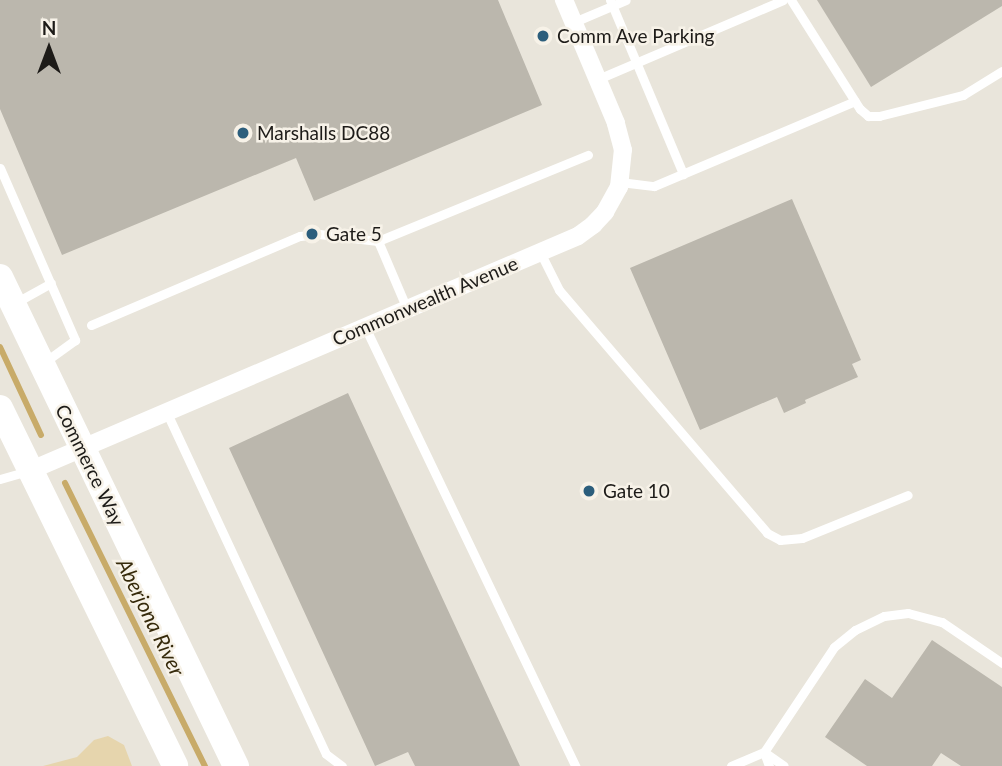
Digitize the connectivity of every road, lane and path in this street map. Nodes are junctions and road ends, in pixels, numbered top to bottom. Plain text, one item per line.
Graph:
1 (564, 0) edge
2 (626, 0) edge
3 (783, 0) edge
4 (791, 0) edge
5 (611, 3) edge
6 (573, 22) junction
7 (636, 62) junction
8 (1002, 71) edge
9 (598, 79) junction
10 (855, 101) junction
11 (588, 155) dead end
12 (0, 168) edge
13 (683, 174) junction
14 (620, 182) junction
15 (379, 241) junction
16 (540, 252) junction
17 (0, 277) edge
18 (51, 283) junction
19 (13, 304) junction
20 (407, 309) junction
21 (91, 325) dead end
22 (365, 327) junction
23 (42, 364) junction
24 (0, 408) edge
25 (166, 411) junction
26 (82, 446) junction
27 (29, 471) junction
28 (0, 479) edge
29 (908, 495) dead end
30 (1002, 663) edge
31 (764, 752) junction
32 (175, 766) edge
33 (236, 766) edge
34 (342, 766) edge
35 (575, 766) edge
36 (731, 766) edge
37 (769, 766) edge
38 (784, 766) edge

1 - 6 street, Commonwealth Avenue
2 - 5 lane
3 - 7 lane
4 - 10 lane
5 - 6 lane
5 - 7 lane
6 - 9 street, Commonwealth Avenue
7 - 9 lane
7 - 13 lane
8 - 10 lane
9 - 14 street, Commonwealth Avenue
10 - 13 lane
11 - 15 lane
12 - 18 lane
13 - 14 lane
14 - 16 street, Commonwealth Avenue
15 - 20 lane
15 - 21 lane
16 - 20 street, Commonwealth Avenue
16 - 29 lane
17 - 19 street, Commerce Way
18 - 19 lane
18 - 23 lane
19 - 23 street, Commerce Way
20 - 22 street, Commonwealth Avenue
22 - 25 street, Commonwealth Avenue
22 - 35 lane
23 - 26 street, Commerce Way
24 - 27 street
25 - 26 street, Commonwealth Avenue
25 - 34 lane
26 - 27 street, Commonwealth Avenue
26 - 33 street, Commerce Way
27 - 28 lane
27 - 32 street
30 - 31 lane
31 - 36 lane
31 - 37 lane
31 - 38 lane

